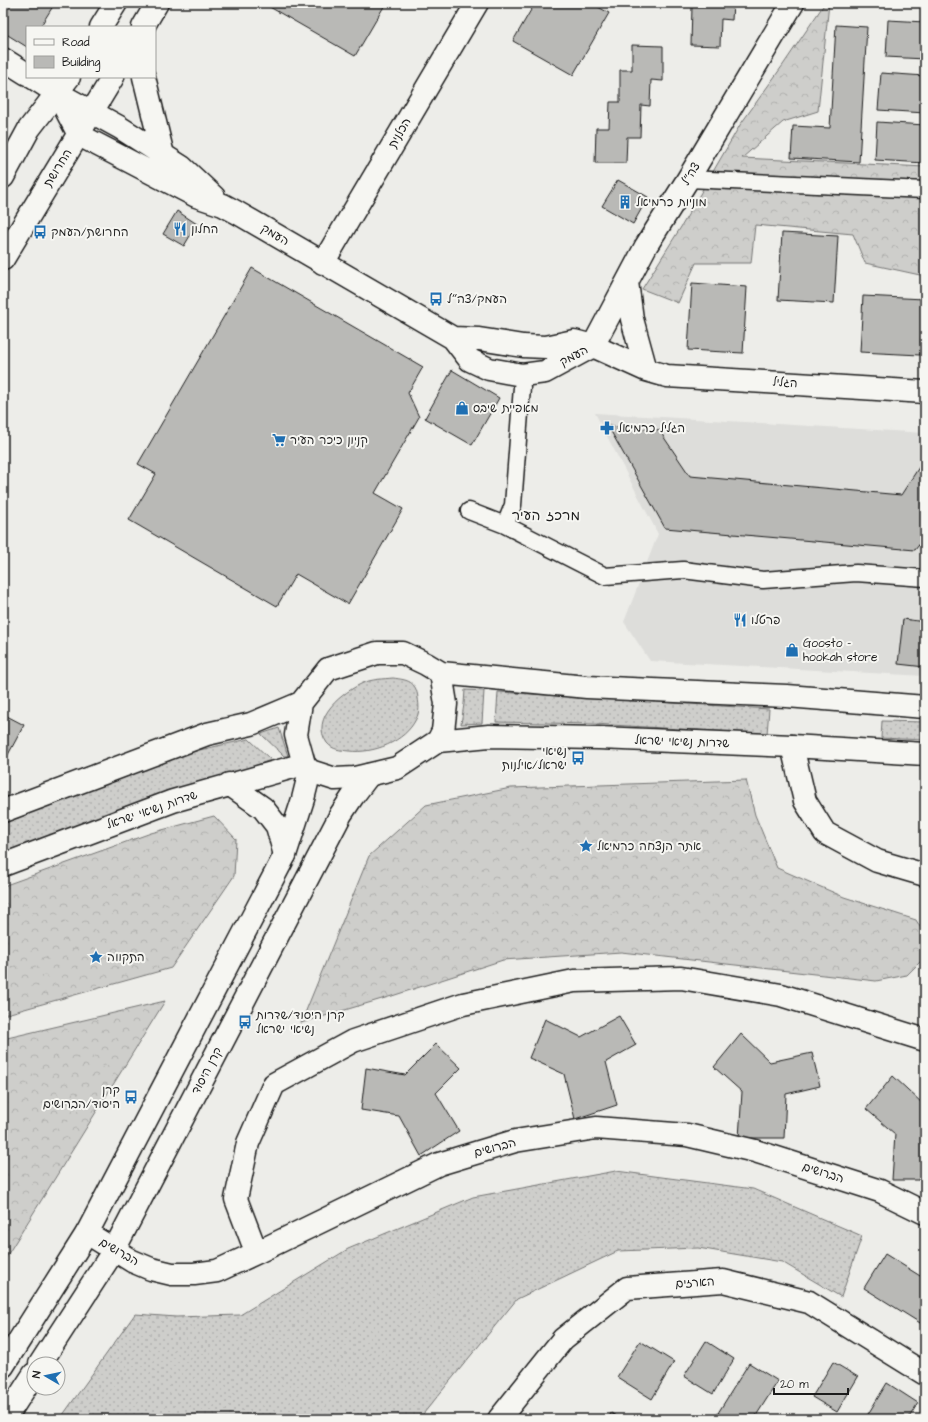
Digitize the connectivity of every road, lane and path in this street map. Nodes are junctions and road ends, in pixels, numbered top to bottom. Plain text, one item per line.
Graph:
1 (116, 3) edge
2 (157, 3) edge
3 (477, 3) edge
4 (793, 3) edge
5 (102, 26) edge
6 (144, 26) edge
7 (3, 58) edge
8 (26, 73) edge
9 (36, 78) edge
10 (112, 78) edge
11 (144, 78) edge
12 (63, 85) edge
13 (93, 111) junction
14 (79, 135) junction
15 (163, 155) junction
16 (3, 177) edge
17 (688, 179) junction
18 (925, 190) edge
19 (223, 205) junction
20 (3, 259) edge
21 (323, 263) junction
22 (627, 282) junction
23 (453, 338) junction
24 (593, 346) junction
25 (646, 370) junction
26 (522, 387) dead end
27 (925, 392) edge
28 (469, 511) dead end
29 (505, 525) junction
30 (925, 578) edge
31 (441, 673) junction
32 (301, 703) junction
33 (925, 707) edge
34 (438, 741) junction
35 (792, 746) junction
36 (925, 754) edge
37 (307, 768) junction
38 (369, 775) junction
39 (229, 784) junction
40 (3, 811) edge
41 (285, 856) junction
42 (3, 865) edge
43 (925, 876) edge
44 (925, 1040) edge
45 (925, 1213) edge
46 (87, 1233) junction
47 (114, 1250) junction
48 (258, 1252) junction
49 (45, 1356) edge
50 (3, 1366) edge
51 (925, 1374) edge
52 (26, 1386) edge
53 (5, 1419) edge
54 (499, 1419) edge

1 - 5 street
2 - 6 street
3 - 21 street, הכלנית
4 - 17 street, צה״ל
7 - 8 street
9 - 12 street, העמק
10 - 13 street, החרושת
11 - 15 street
12 - 13 street, העמק
12 - 14 street
12 - 16 street
13 - 14 street, החרושת
13 - 15 street, העמק
14 - 19 street, העמק
14 - 20 street, החרושת
15 - 19 street, העמק
17 - 18 street
17 - 22 street, צה״ל
19 - 21 street, העמק
21 - 23 street, העמק
22 - 24 street, צה״ל
22 - 25 street
23 - 24 street, העמק
23 - 24 street, העמק
24 - 25 street, הגליל
25 - 27 street, הגליל
26 - 29 street
28 - 29 street
29 - 30 street
31 - 32 street
31 - 33 street
31 - 34 street
32 - 37 street
32 - 40 street
34 - 35 street, שדרות נשיאי ישראל
34 - 38 street
35 - 36 street, שדרות נשיאי ישראל
35 - 43 street
37 - 38 street
37 - 39 street, שדרות נשיאי ישראל
37 - 41 street
38 - 47 street, קרן היסוד
39 - 41 street
39 - 42 street, שדרות נשיאי ישראל
41 - 46 street
44 - 48 street
45 - 48 street, הברושים
46 - 47 street, הברושים
46 - 50 street
47 - 48 street, הברושים
47 - 49 street, קרן היסוד
51 - 54 street, הארזים
52 - 53 street

